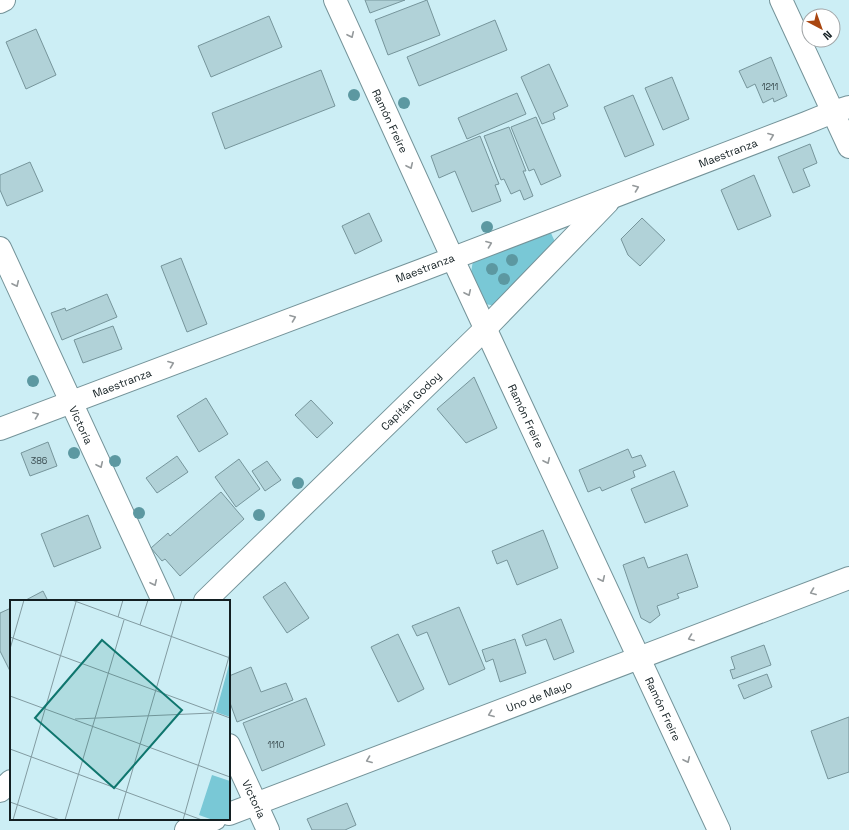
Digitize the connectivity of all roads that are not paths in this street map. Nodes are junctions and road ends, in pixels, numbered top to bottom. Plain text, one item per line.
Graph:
1 (4, 0) edge
2 (334, 0) edge
3 (781, 0) edge
4 (0, 2) edge
5 (841, 109) edge
6 (849, 146) edge
7 (613, 197) junction
8 (0, 248) edge
9 (452, 257) junction
10 (485, 329) junction
11 (71, 402) junction
12 (0, 429) edge
13 (849, 578) edge
14 (162, 600) edge
15 (206, 600) edge
16 (639, 658) junction
17 (230, 747) edge
18 (10, 782) edge
19 (0, 791) edge
20 (256, 804) junction
21 (230, 814) edge
22 (212, 820) edge
23 (186, 830) edge
24 (268, 830) edge
25 (719, 830) edge

1 - 4 street
2 -> 9 street, Ramón Freire
3 - 5 street
5 - 6 street
7 -> 5 street, Maestranza
9 -> 7 street, Maestranza
7 - 10 street, Capitán Godoy
8 -> 11 street, Victoria
9 -> 10 street, Ramón Freire
11 -> 9 street, Maestranza
10 - 15 street, Capitán Godoy
10 -> 16 street, Ramón Freire
12 -> 11 street, Maestranza
11 -> 14 street, Victoria
13 -> 16 street, Uno de Mayo
16 -> 20 street, Uno de Mayo
16 -> 25 street, Ramón Freire
17 - 20 street, Victoria
18 - 19 street
20 - 21 street, Uno de Mayo
20 - 24 street, Victoria
22 - 23 street

